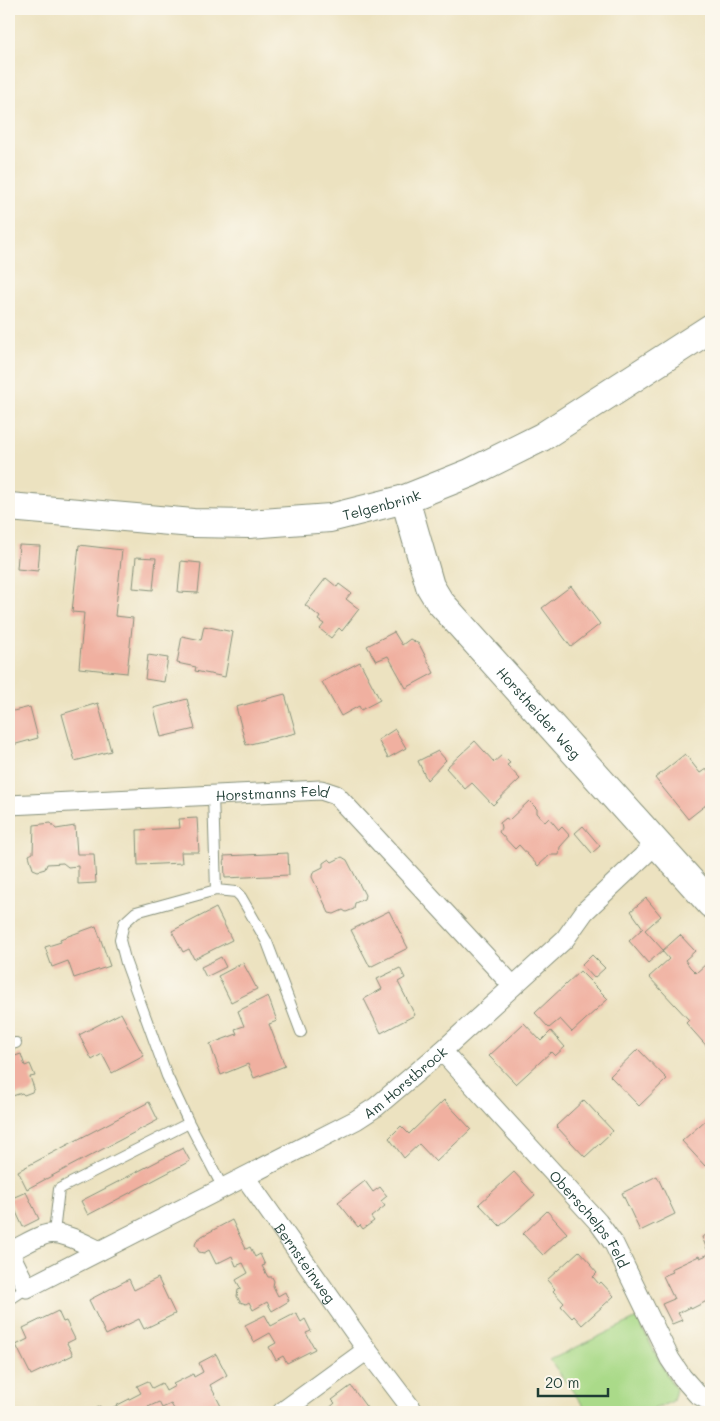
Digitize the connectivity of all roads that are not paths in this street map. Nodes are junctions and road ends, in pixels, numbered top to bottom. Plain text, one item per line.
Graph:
1 (711, 328) edge
2 (406, 499) junction
3 (9, 507) edge
4 (213, 795) junction
5 (9, 806) edge
6 (657, 843) junction
7 (216, 890) junction
8 (711, 904) edge
9 (512, 986) junction
10 (301, 1032) dead end
11 (442, 1051) junction
12 (189, 1123) junction
13 (245, 1177) junction
14 (223, 1188) junction
15 (54, 1233) junction
16 (100, 1251) junction
17 (27, 1288) junction
18 (9, 1300) edge
19 (367, 1350) junction
20 (711, 1402) edge
21 (282, 1412) edge
22 (414, 1412) edge

1 - 2 street, Telgenbrink
2 - 3 street, Telgenbrink
2 - 6 street, Horstheider Weg
4 - 5 street, Horstmanns Feld
4 - 7 lane
4 - 9 street, Horstmanns Feld
6 - 8 street, Horstheider Weg
6 - 9 street, Am Horstbrock
7 - 10 lane
7 - 12 lane
9 - 11 street, Am Horstbrock
11 - 13 street, Am Horstbrock
11 - 20 street, Oberschelps Feld
12 - 14 lane
12 - 15 lane
13 - 14 street, Am Horstbrock
13 - 19 street, Bernsteinweg
14 - 16 street, Am Horstbrock
15 - 16 street
15 - 17 street
16 - 17 street, Am Horstbrock
17 - 18 lane
19 - 21 street
19 - 22 street, Bernsteinweg

